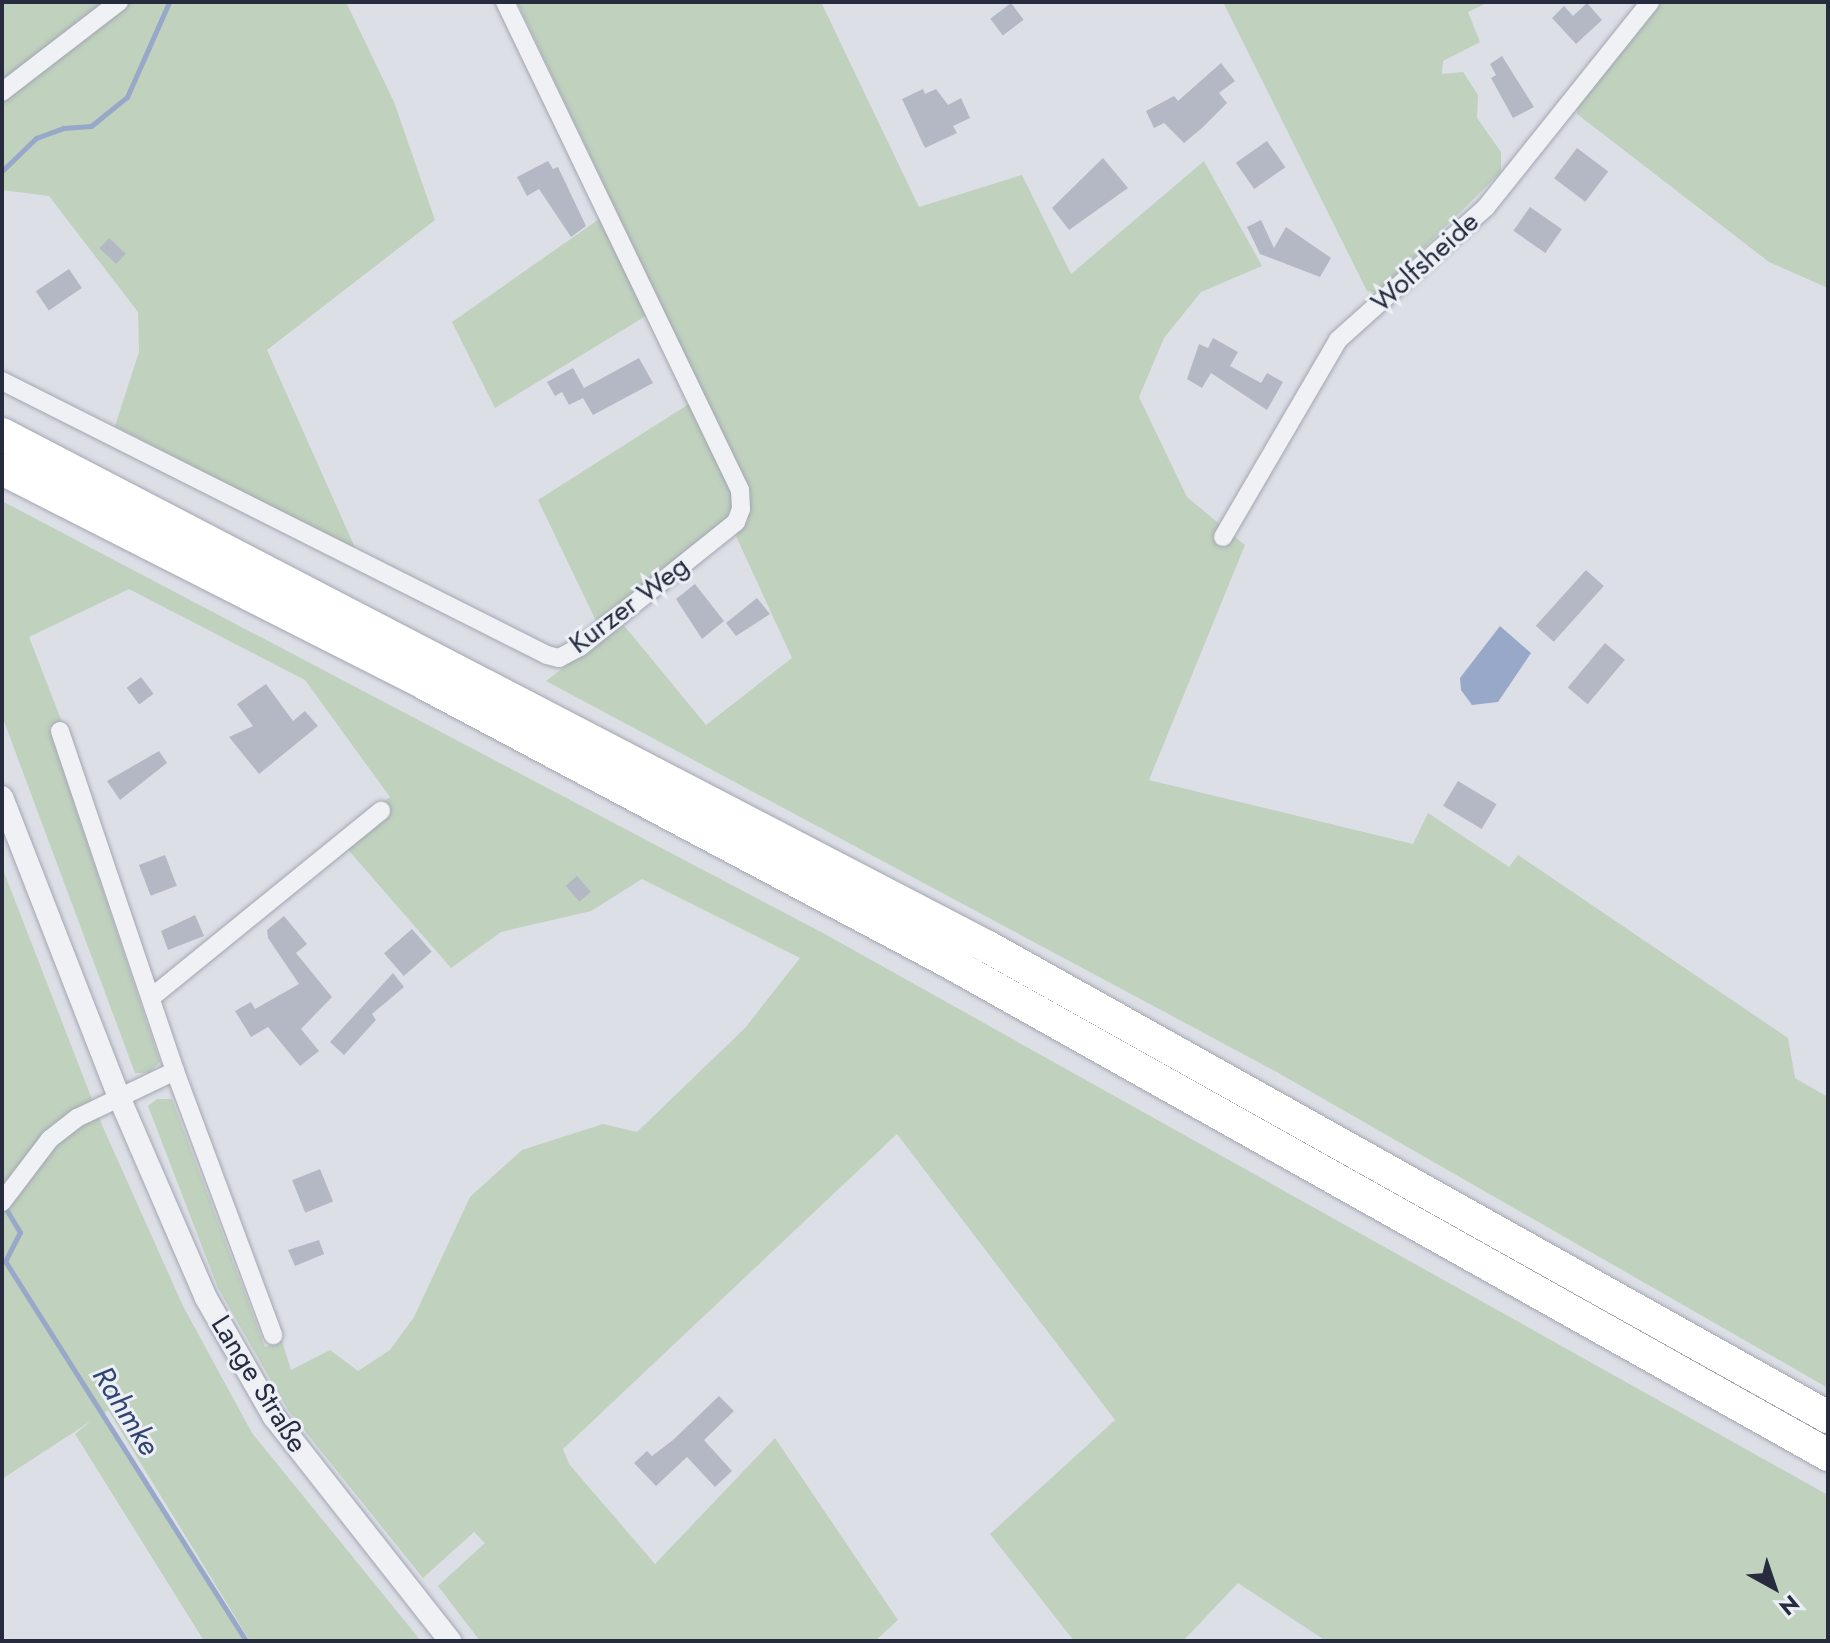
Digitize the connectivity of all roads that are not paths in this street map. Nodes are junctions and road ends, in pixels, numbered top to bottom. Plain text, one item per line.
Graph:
1 (119, 2) edge
2 (505, 2) edge
3 (1650, 2) edge
4 (2, 92) edge
5 (2, 381) edge
6 (2, 434) edge
7 (2, 469) edge
8 (1223, 537) dead end
9 (60, 731) dead end
10 (2, 797) edge
11 (381, 811) dead end
12 (153, 996) junction
13 (175, 1071) junction
14 (119, 1097) junction
15 (6, 1197) edge
16 (273, 1335) dead end
17 (1828, 1417) edge
18 (1828, 1455) edge
19 (450, 1641) edge

1 - 4 street
2 - 5 street, Kurzer Weg
3 - 8 street, Wolfsheide
6 - 17 highway
7 - 18 highway
9 - 12 street, Lange Straße
10 - 14 street, Lange Straße
11 - 12 street
12 - 13 street, Lange Straße
13 - 14 street
13 - 16 street, Lange Straße
14 - 15 street
14 - 19 street, Lange Straße

